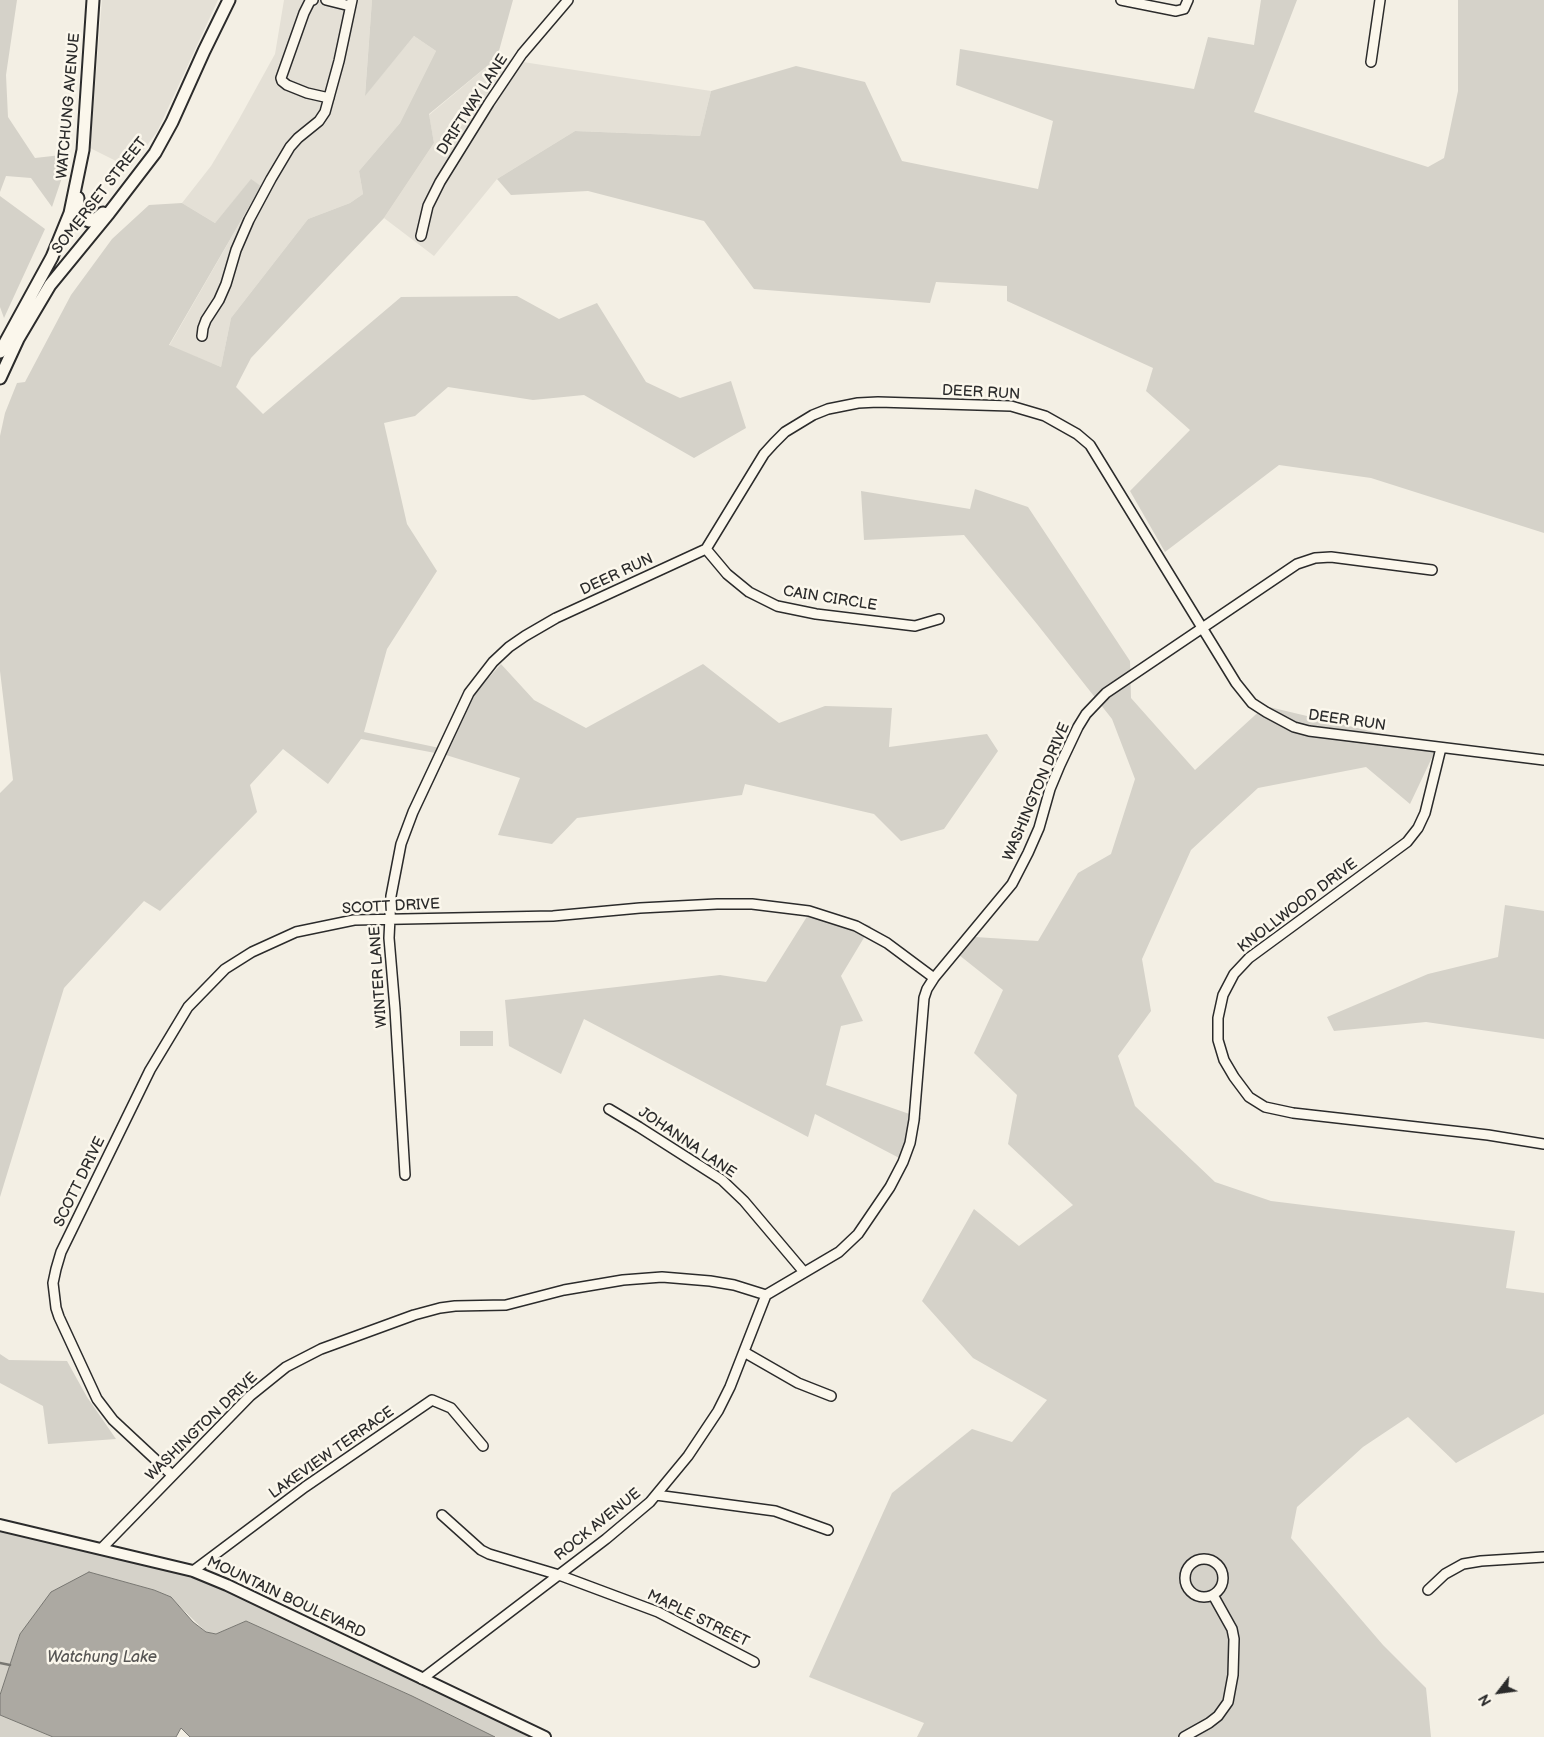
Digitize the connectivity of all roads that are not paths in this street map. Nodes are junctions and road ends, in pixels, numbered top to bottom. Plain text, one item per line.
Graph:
1 (93, 0) edge
2 (229, 0) edge
3 (313, 0) edge
4 (326, 0) edge
5 (568, 0) edge
6 (1121, 0) edge
7 (1380, 0) edge
8 (351, 3) edge
9 (1187, 3) edge
10 (1371, 62) dead end
11 (329, 98) junction
12 (83, 150) junction
13 (124, 192) junction
14 (70, 213) joint
15 (421, 236) dead end
16 (202, 336) dead end
17 (0, 352) edge
18 (0, 378) edge
19 (706, 549) junction
20 (1432, 570) dead end
21 (939, 619) dead end
22 (1202, 628) junction
23 (1441, 748) junction
24 (1544, 760) edge
25 (426, 784) joint
26 (388, 919) junction
27 (934, 978) junction
28 (609, 1109) dead end
29 (1544, 1144) edge
30 (405, 1175) dead end
31 (804, 1272) junction
32 (766, 1295) junction
33 (744, 1352) junction
34 (831, 1396) dead end
35 (483, 1446) dead end
36 (172, 1475) junction
37 (656, 1494) junction
38 (442, 1514) dead end
39 (0, 1525) edge
40 (828, 1530) dead end
41 (102, 1549) junction
42 (1544, 1557) edge
43 (192, 1571) junction
44 (559, 1575) junction
45 (1428, 1590) dead end
46 (1213, 1595) junction
47 (754, 1662) dead end
48 (422, 1679) junction
49 (545, 1737) edge
50 (1184, 1737) edge

1 - 12 main road, WATCHUNG AVENUE
2 - 13 main road, SOMERSET STREET
3 - 11 street
4 - 8 street
5 - 15 street, DRIFTWAY LANE
6 - 9 street
7 - 10 street
8 - 11 street
11 - 16 street
12 - 13 main road
12 - 14 main road, WATCHUNG AVENUE
13 - 18 main road, SOMERSET STREET
14 - 17 main road, SOMERSET STREET
19 - 21 street, CAIN CIRCLE
19 - 22 street, DEER RUN
19 - 25 street, DEER RUN
20 - 22 street, WASHINGTON DRIVE
22 - 23 street, DEER RUN
22 - 27 street, WASHINGTON DRIVE
23 - 24 street, DEER RUN
23 - 29 street, KNOLLWOOD DRIVE
25 - 26 street, WINTER LANE
26 - 27 street, SCOTT DRIVE
26 - 30 street, WINTER LANE
26 - 36 street, SCOTT DRIVE
27 - 31 street, WASHINGTON DRIVE
28 - 31 street, JOHANNA LANE
31 - 32 street, WASHINGTON DRIVE
32 - 33 street, ROCK AVENUE
32 - 36 street, WASHINGTON DRIVE
33 - 34 street
33 - 37 street, ROCK AVENUE
35 - 43 street, LAKEVIEW TERRACE
36 - 41 street, WASHINGTON DRIVE
37 - 40 street
37 - 44 street, ROCK AVENUE
38 - 44 street, MAPLE STREET
39 - 41 street, MOUNTAIN BOULEVARD
41 - 43 street, MOUNTAIN BOULEVARD
42 - 45 street
43 - 48 street, MOUNTAIN BOULEVARD
44 - 47 street, MAPLE STREET
44 - 48 street, ROCK AVENUE
46 - 46 street
46 - 50 street
48 - 49 street, MOUNTAIN BOULEVARD

